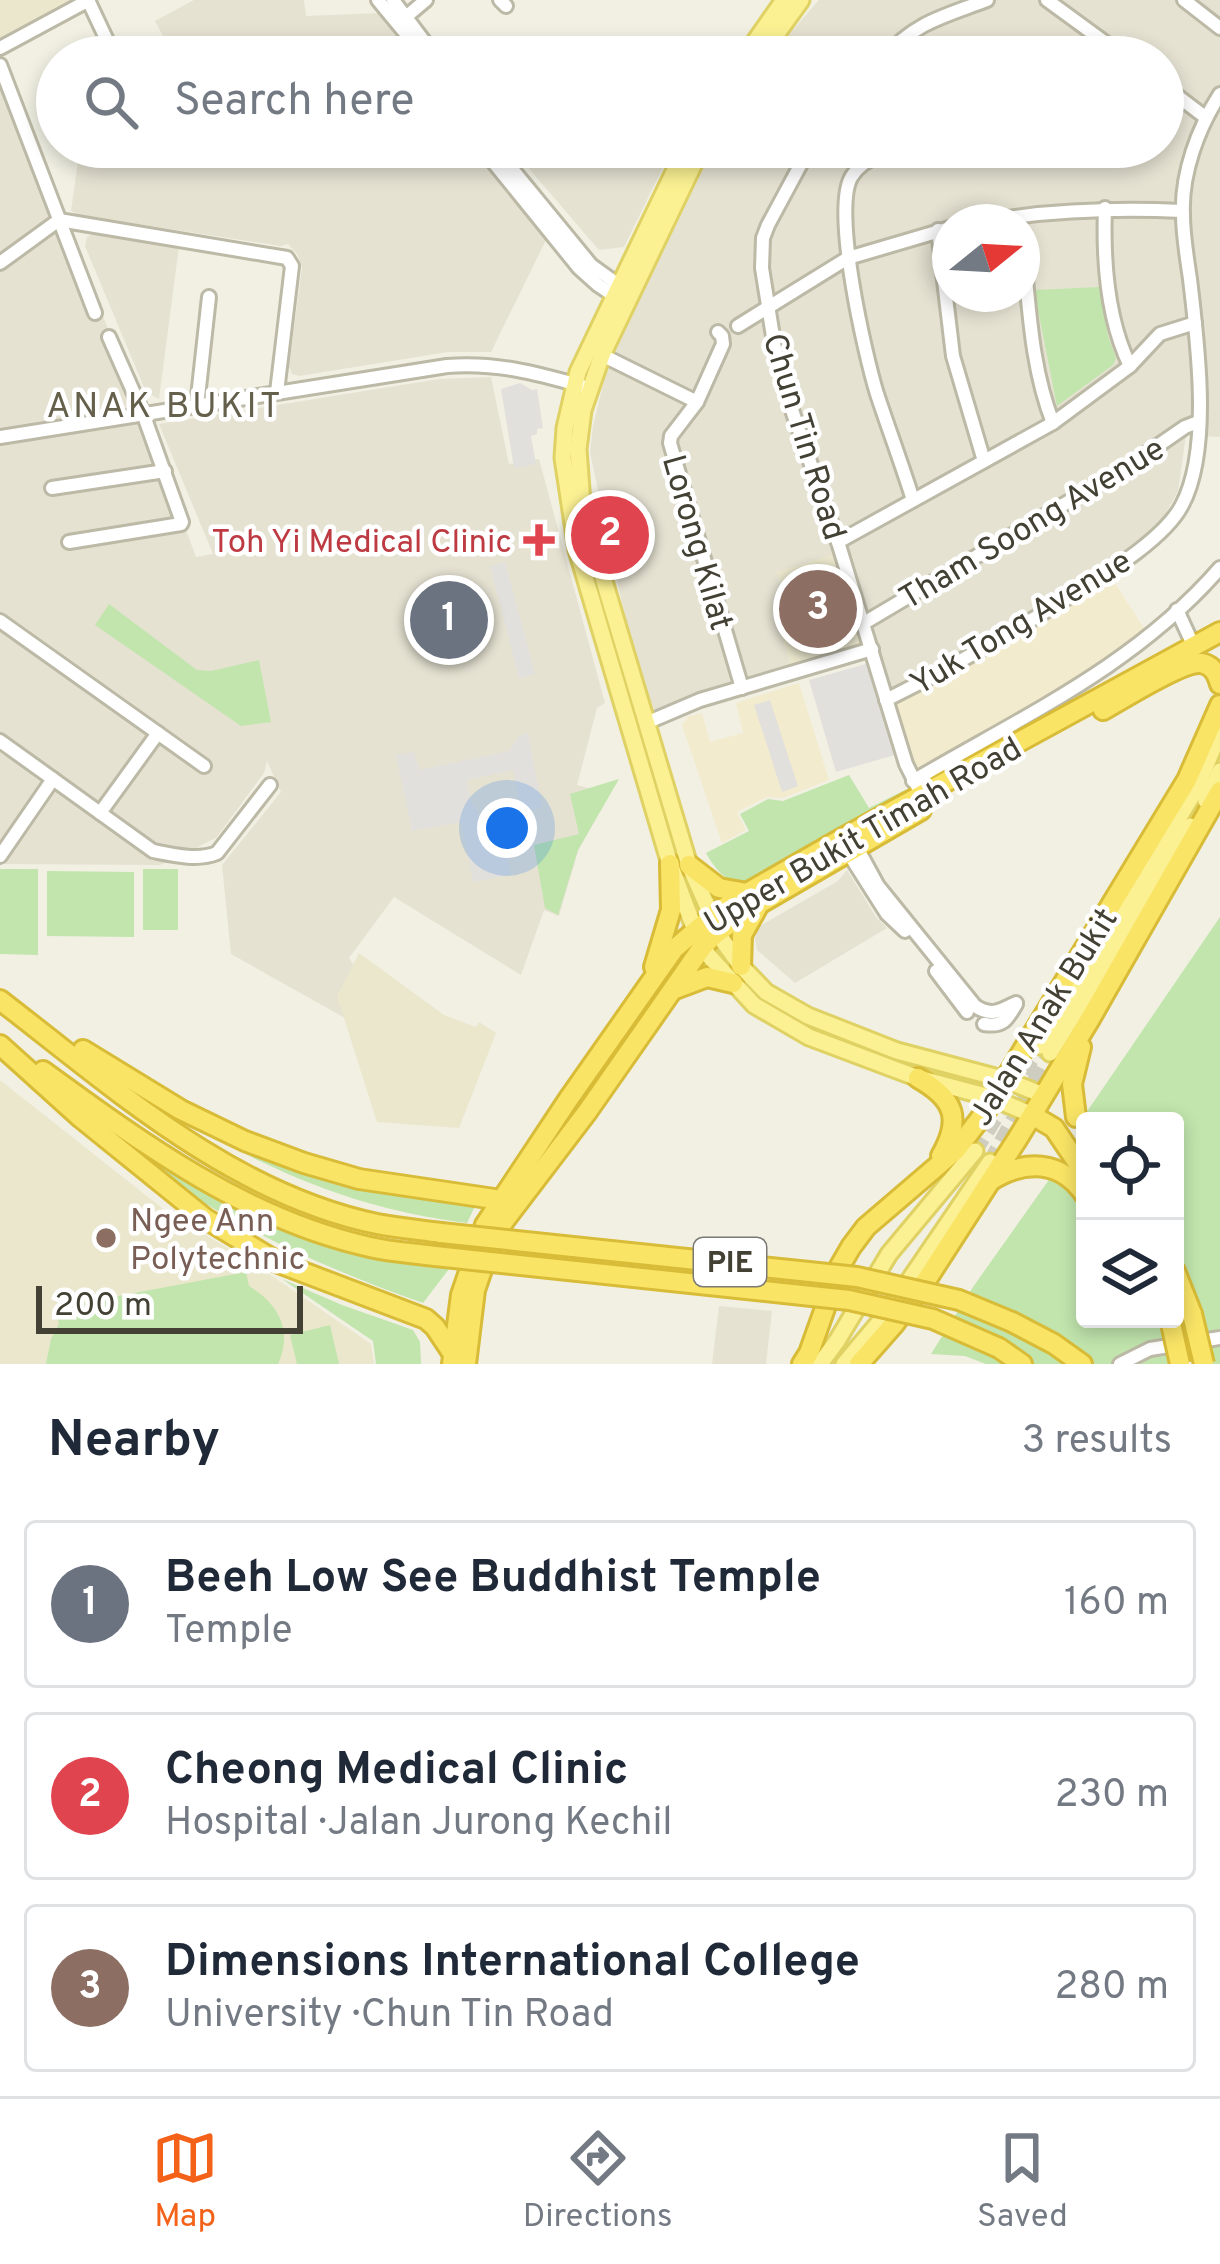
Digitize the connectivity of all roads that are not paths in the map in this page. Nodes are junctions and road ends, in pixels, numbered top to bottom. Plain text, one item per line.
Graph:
1 (89, 0) edge
2 (378, 0) edge
3 (393, 0) edge
4 (426, 0) edge
5 (784, 0) edge
6 (801, 0) edge
7 (987, 0) edge
8 (1048, 0) edge
9 (1184, 0) edge
10 (407, 16) junction
11 (1220, 28) edge
12 (105, 36) edge
13 (408, 36) edge
14 (421, 36) edge
15 (759, 36) edge
16 (775, 36) edge
17 (905, 36) edge
18 (1097, 36) edge
19 (0, 48) edge
20 (0, 65) edge
21 (1220, 94) edge
22 (1184, 103) edge
23 (1204, 121) junction
24 (1220, 127) edge
25 (36, 160) edge
26 (39, 168) edge
27 (677, 168) edge
28 (690, 168) edge
29 (799, 168) edge
30 (858, 168) edge
31 (506, 169) edge
32 (1106, 208) junction
33 (1182, 211) junction
34 (1040, 216) edge
35 (59, 220) junction
36 (932, 233) edge
37 (848, 258) junction
38 (0, 263) edge
39 (624, 296) junction
40 (208, 297) dead end
41 (768, 305) junction
42 (949, 312) edge
43 (1029, 312) edge
44 (95, 313) dead end
45 (1195, 323) junction
46 (738, 326) dead end
47 (718, 332) dead end
48 (110, 337) dead end
49 (602, 355) junction
50 (1130, 366) junction
51 (582, 386) junction
52 (278, 392) junction
53 (697, 402) junction
54 (197, 406) junction
55 (144, 416) junction
56 (1198, 422) junction
57 (1053, 423) junction
58 (0, 437) edge
59 (984, 461) junction
60 (165, 471) junction
61 (52, 488) dead end
62 (913, 500) junction
63 (69, 542) dead end
64 (838, 542) junction
65 (1220, 568) edge
66 (1173, 614) junction
67 (0, 621) edge
68 (865, 623) junction
69 (1220, 632) edge
70 (1194, 647) junction
71 (872, 649) junction
72 (1220, 687) edge
73 (742, 688) junction
74 (886, 700) junction
75 (1219, 717) edge
76 (646, 723) junction
77 (158, 734) junction
78 (0, 741) edge
79 (204, 766) dead end
80 (1220, 771) edge
81 (52, 779) junction
82 (269, 785) dead end
83 (918, 789) junction
84 (1220, 791) edge
85 (100, 813) junction
86 (849, 842) junction
87 (0, 856) edge
88 (680, 865) junction
89 (753, 898) junction
90 (707, 931) junction
91 (737, 975) junction
92 (649, 983) junction
93 (673, 991) junction
94 (0, 1000) edge
95 (967, 1012) dead end
96 (1090, 1019) junction
97 (984, 1024) dead end
98 (0, 1042) edge
99 (56, 1043) junction
100 (918, 1078) junction
101 (1006, 1080) junction
102 (1043, 1095) junction
103 (993, 1098) junction
104 (1078, 1112) edge
105 (1032, 1115) junction
106 (1076, 1119) edge
107 (975, 1150) tunnel mouth
108 (1076, 1169) edge
109 (933, 1171) junction
110 (990, 1172) junction
111 (501, 1200) junction
112 (1184, 1294) edge
113 (1172, 1328) edge
114 (1220, 1338) edge
115 (457, 1361) edge
116 (802, 1364) edge
117 (820, 1364) edge
118 (844, 1364) edge
119 (859, 1364) edge
120 (1022, 1364) edge
121 (1082, 1364) edge
122 (1120, 1364) edge
123 (1180, 1364) edge
124 (1204, 1364) edge

1 - 12 street
1 - 19 street
2 - 13 street
3 - 10 street
4 - 10 street
5 - 15 main road
6 - 16 main road
7 - 17 street
8 - 18 street
9 - 11 street
10 - 14 street
20 - 25 street
21 - 23 street, Yuk Tong Avenue
22 - 23 street
23 - 24 street
23 - 33 street, Yuk Tong Avenue
26 - 35 street
27 - 39 main road
28 - 39 main road
29 - 41 street, Chun Tin Road
30 - 37 street
31 - 39 street
32 - 33 street
32 - 34 street
32 - 50 street
33 - 45 street, Yuk Tong Avenue
35 - 38 street
35 - 44 street
35 - 52 street
36 - 37 street
37 - 41 street
37 - 62 street
39 - 49 main road
39 - 51 main road
40 - 54 street
41 - 46 street
41 - 64 street, Chun Tin Road
42 - 59 street
43 - 57 street
45 - 50 street
45 - 56 street, Yuk Tong Avenue
47 - 53 street, Lorong Kilat
48 - 55 street
49 - 51 main road
49 - 53 street, Lorong Kilat
50 - 57 street
51 - 52 street
51 - 76 main road
51 - 88 main road
52 - 54 street
53 - 73 street, Lorong Kilat
54 - 55 street
55 - 58 street
55 - 60 street
56 - 68 street, Tham Soong Avenue
56 - 74 street, Yuk Tong Avenue
57 - 59 street
59 - 62 street
60 - 61 street
60 - 63 street
62 - 64 street
64 - 68 street, Chun Tin Road
65 - 66 street
66 - 70 street
66 - 83 street
67 - 77 street
68 - 71 street, Chun Tin Road
69 - 70 highway, Upper Bukit Timah Road
70 - 83 highway, Upper Bukit Timah Road
71 - 73 street
71 - 74 street, Chun Tin Road
72 - 75 highway, Upper Bukit Timah Road
72 - 86 highway, Upper Bukit Timah Road
73 - 76 street
74 - 83 street, Chun Tin Road
75 - 80 main road, Jalan Anak Bukit
75 - 101 highway, Jalan Anak Bukit
76 - 88 main road
77 - 79 street
77 - 85 street
78 - 81 street
81 - 85 street
81 - 87 street
82 - 85 street
83 - 86 highway, Upper Bukit Timah Road
84 - 96 highway, Jalan Anak Bukit
86 - 89 highway, Upper Bukit Timah Road
86 - 95 street
86 - 97 street
88 - 89 highway
88 - 90 main road
88 - 92 highway
89 - 90 highway, Upper Bukit Timah Road
89 - 91 highway
90 - 91 main road
90 - 92 highway, Upper Bukit Timah Road
90 - 93 highway, Upper Bukit Timah Road
91 - 93 highway
91 - 100 main road
91 - 101 main road
92 - 111 highway, Upper Bukit Timah Road
93 - 115 highway, Upper Bukit Timah Road
94 - 99 highway, PIE
96 - 102 highway, Jalan Anak Bukit
96 - 104 highway
98 - 115 highway
98 - 120 highway, PIE, bridge
99 - 111 highway
99 - 121 highway, PIE, bridge
100 - 103 main road
100 - 109 highway
101 - 102 main road
101 - 103 highway, Jalan Anak Bukit
102 - 105 highway, Jalan Anak Bukit
102 - 106 highway
103 - 105 main road
103 - 109 highway, Jalan Anak Bukit
105 - 108 highway
105 - 110 highway, Jalan Anak Bukit
107 - 117 main road, Jalan Anak Bukit
108 - 110 highway
109 - 116 highway, Jalan Anak Bukit
110 - 118 main road, Jalan Anak Bukit
110 - 119 highway, Jalan Anak Bukit
111 - 115 highway, Upper Bukit Timah Road
112 - 124 highway, bridge
113 - 123 highway, bridge
114 - 122 street

